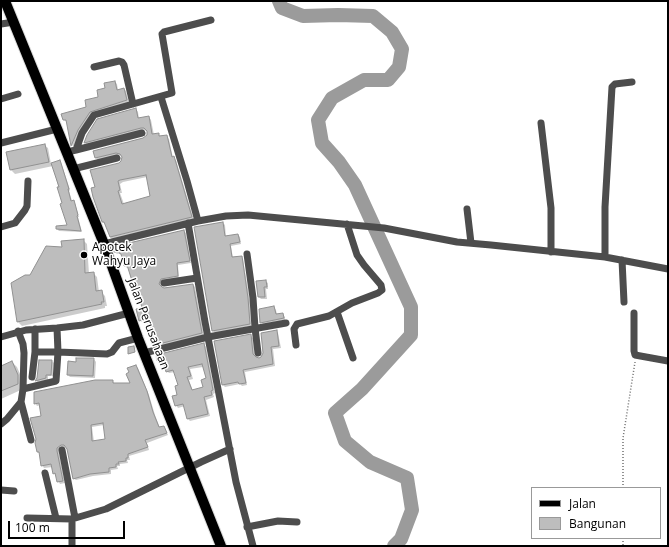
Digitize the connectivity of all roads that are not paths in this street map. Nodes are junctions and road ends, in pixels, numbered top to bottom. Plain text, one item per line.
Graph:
1 (5, 7) edge
2 (211, 20) dead end
3 (14, 22) junction
4 (1, 24) edge
5 (94, 67) dead end
6 (632, 82) dead end
7 (18, 94) dead end
8 (161, 97) junction
9 (1, 99) edge
10 (133, 104) junction
11 (542, 123) dead end
12 (58, 129) junction
13 (142, 133) dead end
14 (1, 143) edge
15 (71, 151) junction
16 (116, 158) dead end
17 (73, 169) junction
18 (28, 181) dead end
19 (467, 209) dead end
20 (198, 221) junction
21 (188, 223) junction
22 (347, 224) junction
23 (1, 227) edge
24 (471, 243) junction
25 (104, 244) junction
26 (551, 252) junction
27 (247, 254) dead end
28 (605, 258) junction
29 (622, 260) junction
30 (668, 269) edge
31 (197, 278) junction
32 (164, 283) dead end
33 (624, 302) dead end
34 (337, 312) junction
35 (129, 313) junction
36 (634, 313) dead end
37 (286, 323) dead end
38 (57, 328) junction
39 (255, 328) junction
40 (35, 329) junction
41 (18, 331) junction
42 (1, 337) edge
43 (208, 337) junction
44 (138, 338) junction
45 (296, 345) dead end
46 (35, 352) junction
47 (58, 352) junction
48 (144, 353) junction
49 (258, 353) dead end
50 (353, 358) dead end
51 (668, 361) edge
52 (32, 377) dead end
53 (23, 389) junction
54 (21, 402) junction
55 (1, 424) edge
56 (32, 440) dead end
57 (230, 449) junction
58 (62, 450) dead end
59 (190, 467) junction
60 (45, 473) dead end
61 (1, 490) edge
62 (14, 490) dead end
63 (27, 518) dead end
64 (56, 518) junction
65 (74, 518) junction
66 (297, 522) dead end
67 (247, 527) junction
68 (72, 546) edge
69 (220, 546) edge
70 (253, 546) edge

1 - 3 main road, Jalan Perusahaan
2 - 8 street
3 - 4 street
3 - 12 main road, Jalan Perusahaan
5 - 10 street
6 - 28 street
7 - 9 street
8 - 10 street
8 - 20 street
10 - 15 street
11 - 26 street
12 - 14 street
12 - 15 main road, Jalan Perusahaan
13 - 15 street
15 - 17 main road, Jalan Perusahaan
16 - 17 street
17 - 25 main road, Jalan Perusahaan
18 - 23 street
19 - 24 street
20 - 21 street
20 - 22 street
21 - 25 street
21 - 31 street
22 - 24 street
22 - 34 street
24 - 26 street
25 - 35 main road, Jalan Perusahaan
26 - 28 street
27 - 39 street
28 - 29 street
29 - 30 street
29 - 33 street
31 - 32 street
31 - 43 street
34 - 45 street
34 - 50 street
35 - 38 street
35 - 44 main road, Jalan Perusahaan
36 - 51 street
37 - 39 street
38 - 40 street
38 - 47 street
39 - 43 street
39 - 49 street
40 - 41 street
40 - 46 street
41 - 42 street
41 - 53 street
43 - 48 street
43 - 57 street
44 - 47 street
44 - 48 main road, Jalan Perusahaan
46 - 47 street
46 - 52 street
47 - 53 street
48 - 59 main road, Jalan Perusahaan
53 - 54 street
54 - 55 street
54 - 56 street
57 - 59 street
57 - 67 street
58 - 65 street
59 - 65 street
59 - 69 main road, Jalan Perusahaan
60 - 64 street
61 - 62 street
63 - 64 street
64 - 65 street
65 - 68 street
66 - 67 street
67 - 70 street

